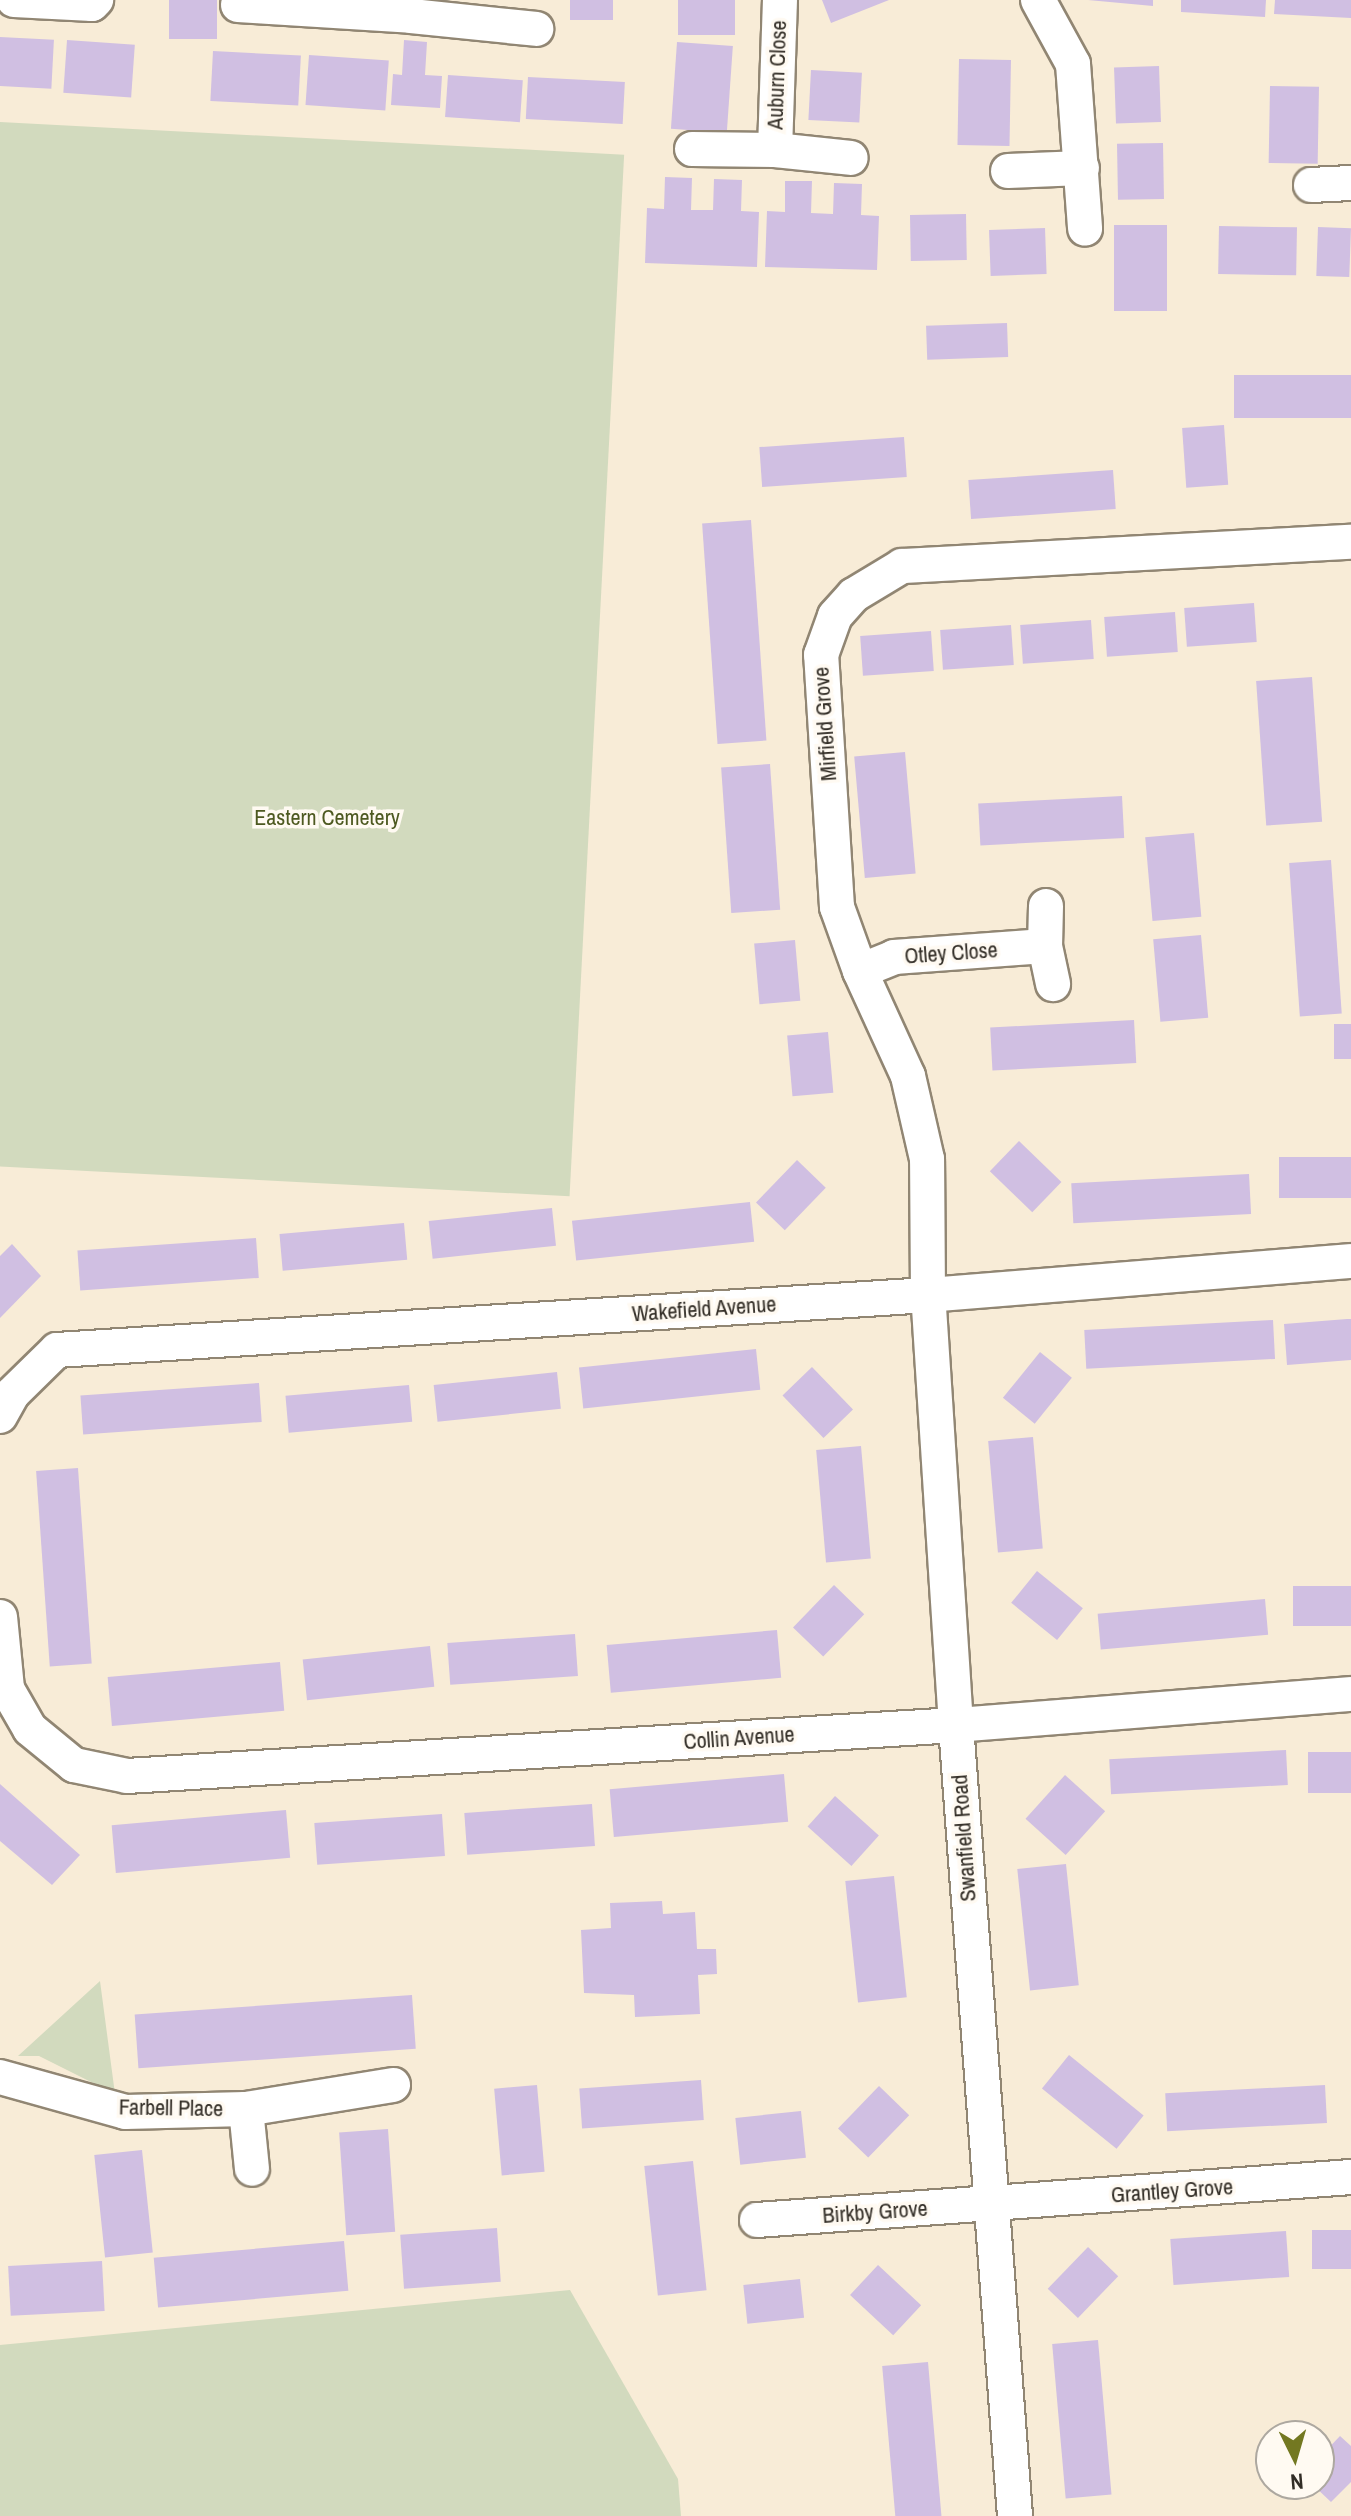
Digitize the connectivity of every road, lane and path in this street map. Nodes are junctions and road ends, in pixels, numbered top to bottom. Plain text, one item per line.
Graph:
1 (14, 0) edge
2 (96, 0) edge
3 (780, 0) edge
4 (1038, 0) edge
5 (238, 5) dead end
6 (412, 8) edge
7 (536, 29) dead end
8 (692, 149) dead end
9 (775, 150) junction
10 (851, 158) dead end
11 (1082, 168) junction
12 (1008, 171) dead end
13 (1351, 183) edge
14 (1311, 185) dead end
15 (1085, 229) dead end
16 (1351, 542) edge
17 (1046, 906) dead end
18 (1045, 946) junction
19 (860, 971) junction
20 (1053, 984) dead end
21 (927, 1159) joint
22 (1351, 1261) edge
23 (928, 1295) junction
24 (0, 1416) edge
25 (0, 1617) edge
26 (1351, 1694) edge
27 (956, 1725) junction
28 (2, 2077) edge
29 (393, 2085) dead end
30 (246, 2109) junction
31 (252, 2169) dead end
32 (1351, 2177) edge
33 (993, 2204) junction
34 (757, 2220) dead end
35 (1015, 2516) edge

1 - 2 street
3 - 9 street, Auburn Close
4 - 11 street
5 - 6 street
6 - 7 street
8 - 9 street, Auburn Close
9 - 10 street, Auburn Close
11 - 12 street
11 - 15 street
13 - 14 street
16 - 19 street, Mirfield Grove
17 - 18 street
18 - 19 street, Otley Close
18 - 20 street
19 - 21 street, Mirfield Grove
21 - 23 street, Swanfield Road
22 - 23 street, Wakefield Avenue
23 - 24 street, Wakefield Avenue
23 - 27 street, Swanfield Road
25 - 27 street, Collin Avenue
26 - 27 street, Collin Avenue
27 - 33 street, Swanfield Road
28 - 30 street, Farbell Place
29 - 30 street, Farbell Place
30 - 31 street, Farbell Place
32 - 33 street, Grantley Grove
33 - 34 street, Birkby Grove
33 - 35 street, Swanfield Road

